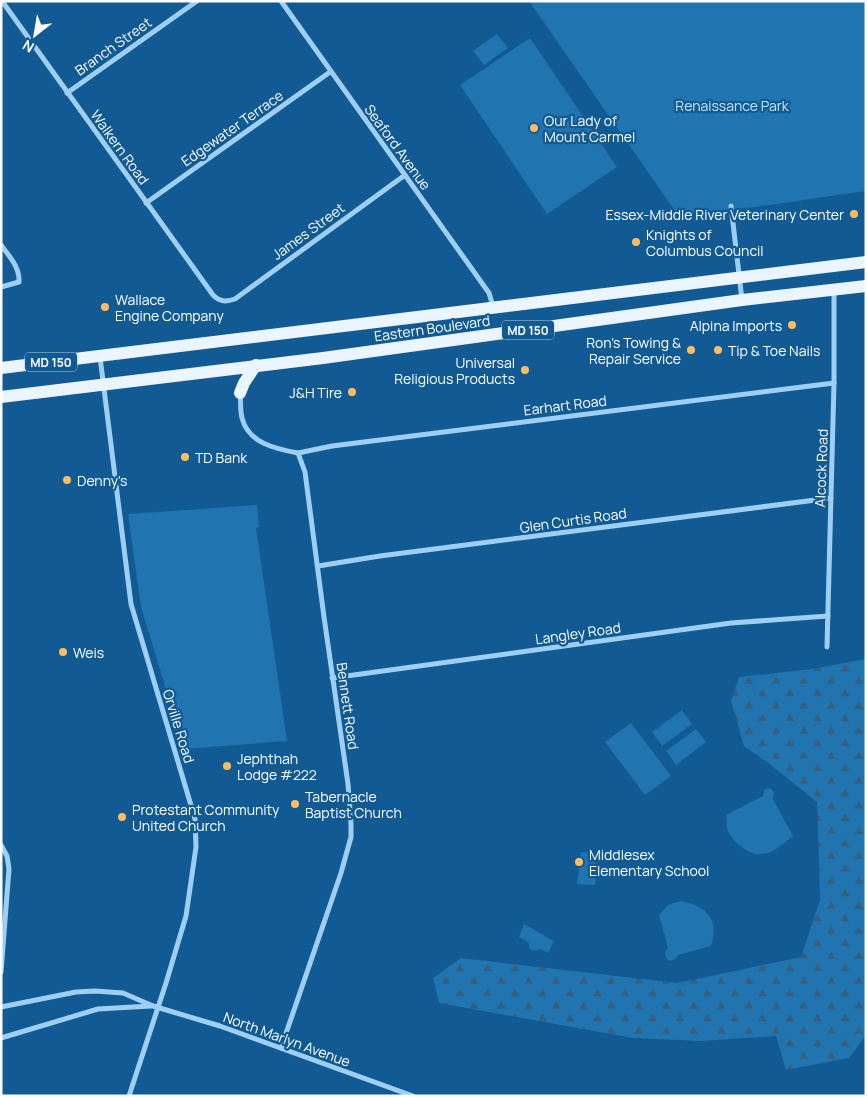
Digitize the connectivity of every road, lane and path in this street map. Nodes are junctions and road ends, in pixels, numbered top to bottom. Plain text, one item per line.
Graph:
1 (2, 1) edge
2 (197, 1) edge
3 (281, 1) edge
4 (330, 72) junction
5 (67, 93) junction
6 (405, 174) junction
7 (146, 203) junction
8 (731, 206) dead end
9 (1, 245) edge
10 (866, 262) edge
11 (740, 277) junction
12 (866, 286) edge
13 (1, 287) edge
14 (834, 290) junction
15 (742, 300) junction
16 (224, 302) joint
17 (494, 308) junction
18 (100, 356) junction
19 (256, 365) junction
20 (1, 368) edge
21 (222, 370) junction
22 (103, 384) junction
23 (834, 384) junction
24 (240, 394) junction
25 (1, 397) edge
26 (298, 453) junction
27 (831, 498) junction
28 (318, 566) junction
29 (828, 616) junction
30 (827, 647) dead end
31 (332, 678) junction
32 (1, 845) edge
33 (1, 889) edge
34 (8, 890) junction
35 (1, 972) edge
36 (156, 1007) junction
37 (1, 1008) edge
38 (1, 1038) edge
39 (281, 1048) junction
40 (129, 1096) edge
41 (413, 1096) edge

1 - 5 street, Walkern Road
2 - 5 street, Branch Street
3 - 4 street, Seaford Avenue
4 - 6 street, Seaford Avenue
4 - 7 street, Edgewater Terrace
5 - 7 street, Walkern Road
6 - 16 street, James Street
6 - 17 street, Seaford Avenue
7 - 16 street, Walkern Road
8 - 11 street
9 - 13 street
10 - 11 main road, Eastern Boulevard / MD 150
11 - 15 street
11 - 17 main road, Eastern Boulevard / MD 150
12 - 14 main road, Eastern Boulevard / MD 150
14 - 15 main road, Eastern Boulevard / MD 150
14 - 23 street, Alcock Road
15 - 19 main road, Eastern Boulevard / MD 150
17 - 18 main road, Eastern Boulevard / MD 150
18 - 20 main road, Eastern Boulevard / MD 150
18 - 22 street, Orville Road
19 - 21 main road, Eastern Boulevard / MD 150
19 - 24 main road
21 - 22 main road, Eastern Boulevard / MD 150
21 - 24 main road
22 - 25 main road, Eastern Boulevard / MD 150
22 - 36 street, Orville Road
23 - 26 street, Earhart Road
23 - 27 street, Alcock Road
24 - 26 street
26 - 28 street, Bennett Road
27 - 28 street, Glen Curtis Road
27 - 29 street, Alcock Road
28 - 31 street, Bennett Road
29 - 30 street, Alcock Road
29 - 31 street, Langley Road
31 - 39 street, Bennett Road
32 - 34 street
33 - 34 street
34 - 35 street
36 - 37 street, North Marlyn Avenue
36 - 38 street, North Marlyn Avenue
36 - 39 street, North Marlyn Avenue
36 - 40 street, Orville Road
39 - 41 street, North Marlyn Avenue

